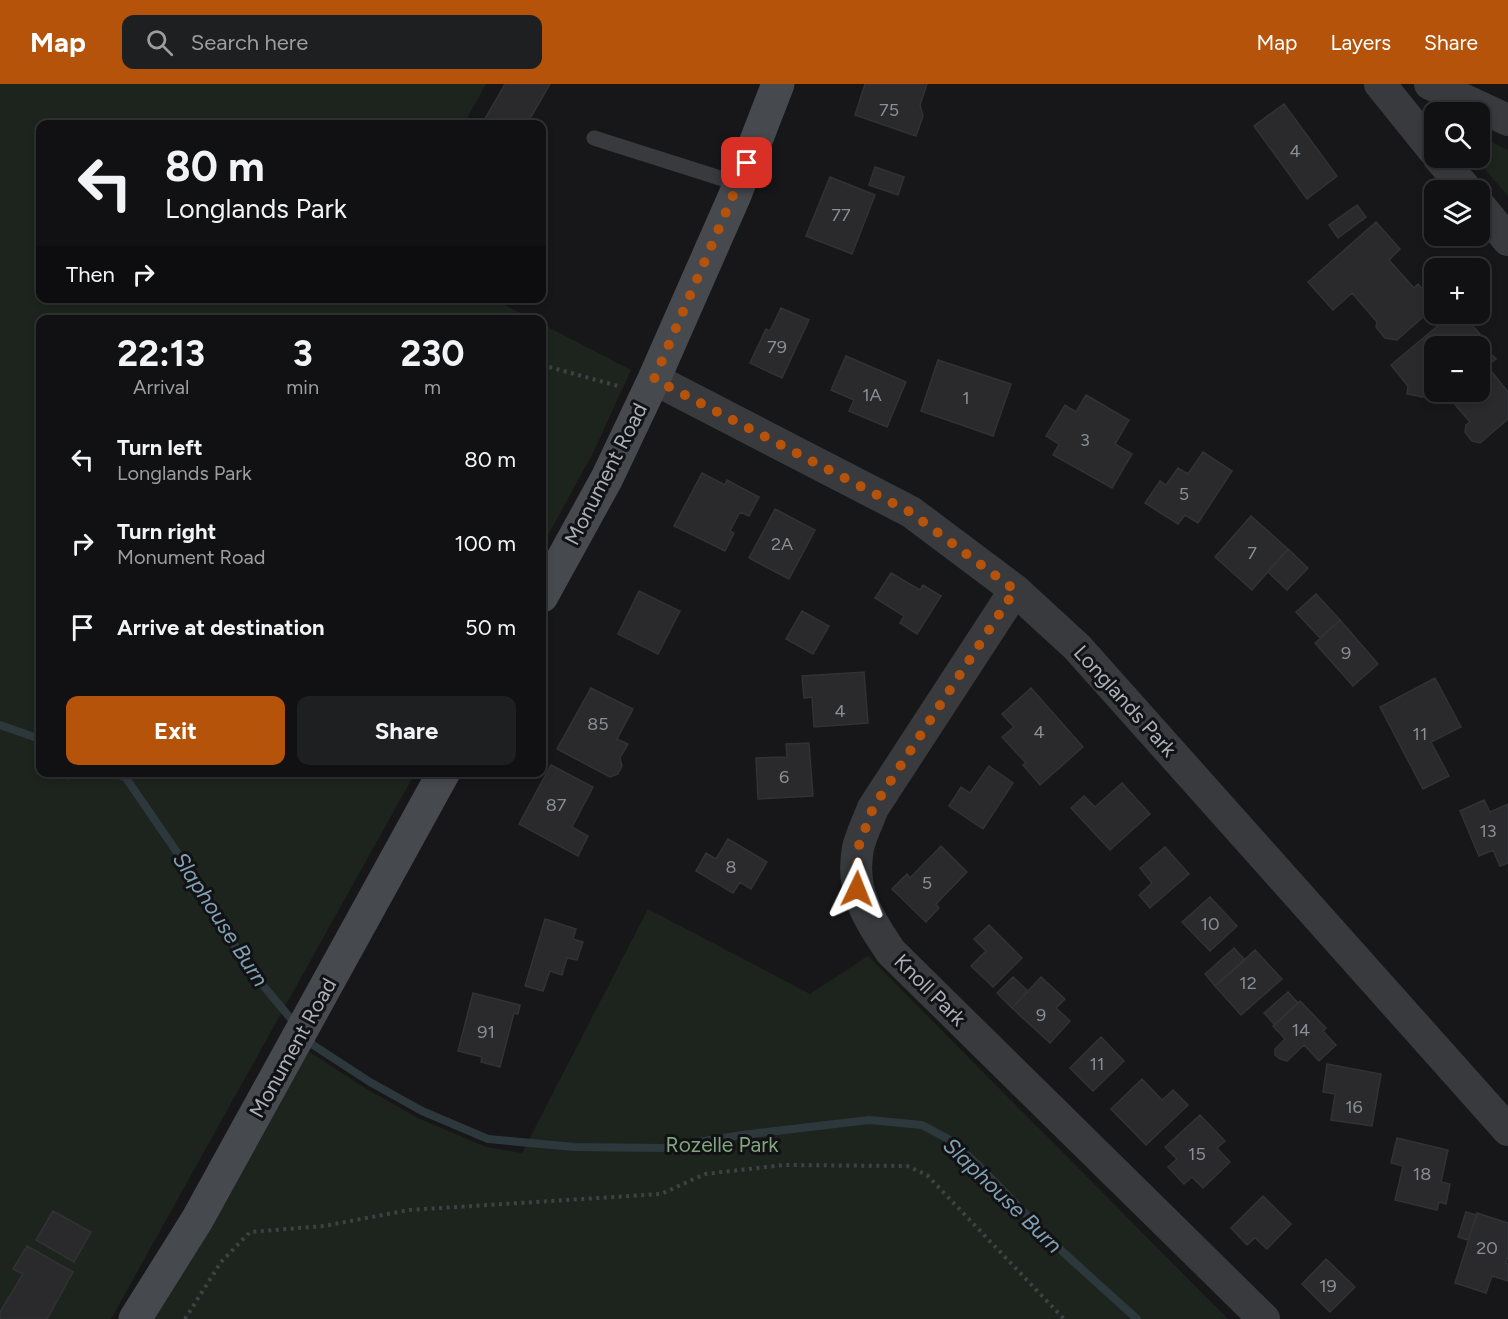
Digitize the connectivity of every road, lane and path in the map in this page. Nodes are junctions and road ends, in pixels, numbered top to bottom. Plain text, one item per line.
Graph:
1 (778, 84) edge
2 (1380, 84) edge
3 (1430, 84) edge
4 (1508, 120) edge
5 (594, 138) dead end
6 (1424, 139) edge
7 (1448, 168) edge
8 (1458, 180) edge
9 (739, 184) junction
10 (1490, 218) edge
11 (1508, 240) edge
12 (546, 366) edge
13 (651, 386) junction
14 (546, 589) edge
15 (1015, 590) junction
16 (441, 777) edge
17 (1508, 1130) edge
18 (135, 1319) edge
19 (185, 1319) edge
20 (1064, 1319) edge
21 (1264, 1319) edge

1 - 9 main road, Monument Road
2 - 6 street
3 - 4 street
5 - 9 lane
7 - 8 street
9 - 13 main road, Monument Road
10 - 11 street
12 - 13 path
13 - 14 main road, Monument Road
13 - 15 street, Longlands Park
15 - 17 street, Longlands Park
15 - 21 street, Knoll Park
16 - 18 main road, Monument Road
19 - 20 path

